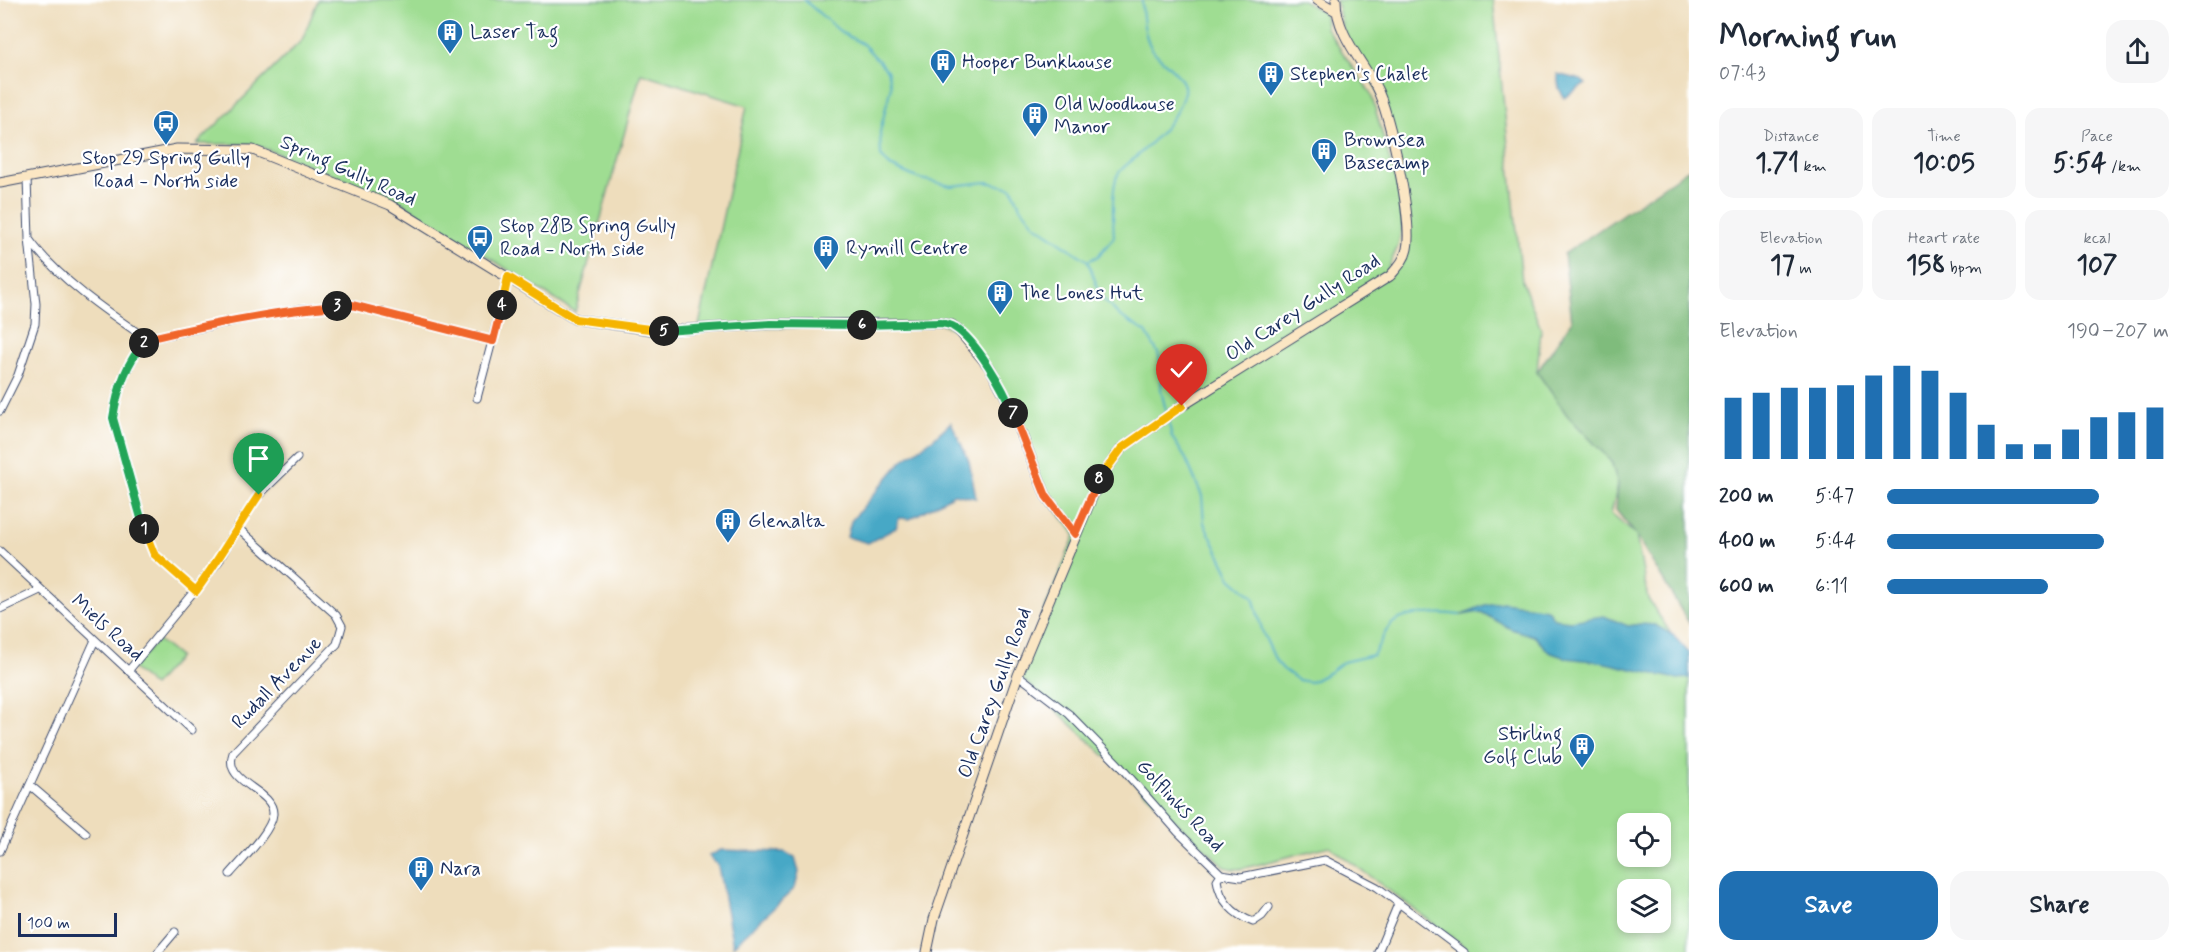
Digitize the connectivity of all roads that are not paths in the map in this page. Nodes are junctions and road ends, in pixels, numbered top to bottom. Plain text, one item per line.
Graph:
1 (1317, 0) edge
2 (1336, 0) edge
3 (1336, 11) junction
4 (27, 178) junction
5 (0, 183) edge
6 (29, 239) junction
7 (508, 277) junction
8 (147, 339) junction
9 (493, 341) junction
10 (477, 398) dead end
11 (0, 411) edge
12 (297, 458) dead end
13 (237, 527) junction
14 (1075, 534) junction
15 (0, 550) edge
16 (40, 590) junction
17 (196, 591) junction
18 (0, 609) edge
19 (95, 640) junction
20 (129, 670) junction
21 (1018, 675) junction
22 (192, 730) dead end
23 (31, 786) junction
24 (86, 833) dead end
25 (0, 851) edge
26 (230, 874) dead end
27 (1221, 874) junction
28 (1398, 904) junction
29 (1269, 907) dead end
30 (175, 932) dead end
31 (158, 952) edge
32 (927, 952) edge
33 (1378, 952) edge
34 (1464, 952) edge

1 - 3 main road
2 - 3 main road
3 - 14 main road, Old Carey Gully Road
4 - 5 main road, Spring Gully Road
4 - 6 street
4 - 7 main road, Spring Gully Road
6 - 8 street
6 - 11 street
7 - 9 street
7 - 14 main road, Spring Gully Road
8 - 9 street
8 - 17 street
9 - 10 street
12 - 13 street
13 - 17 street
13 - 26 street, Rudall Avenue
14 - 21 main road, Old Carey Gully Road
15 - 16 street, Miels Road
16 - 18 street
16 - 19 street, Miels Road
17 - 20 street
19 - 20 street, Miels Road
19 - 23 street
20 - 22 street, Miels Road
21 - 27 street, Golflinks Road
21 - 32 main road, Old Carey Gully Road
23 - 24 street
23 - 25 street
27 - 28 street, Golflinks Road
27 - 29 street
28 - 33 street
28 - 34 street, Golflinks Road
30 - 31 street

